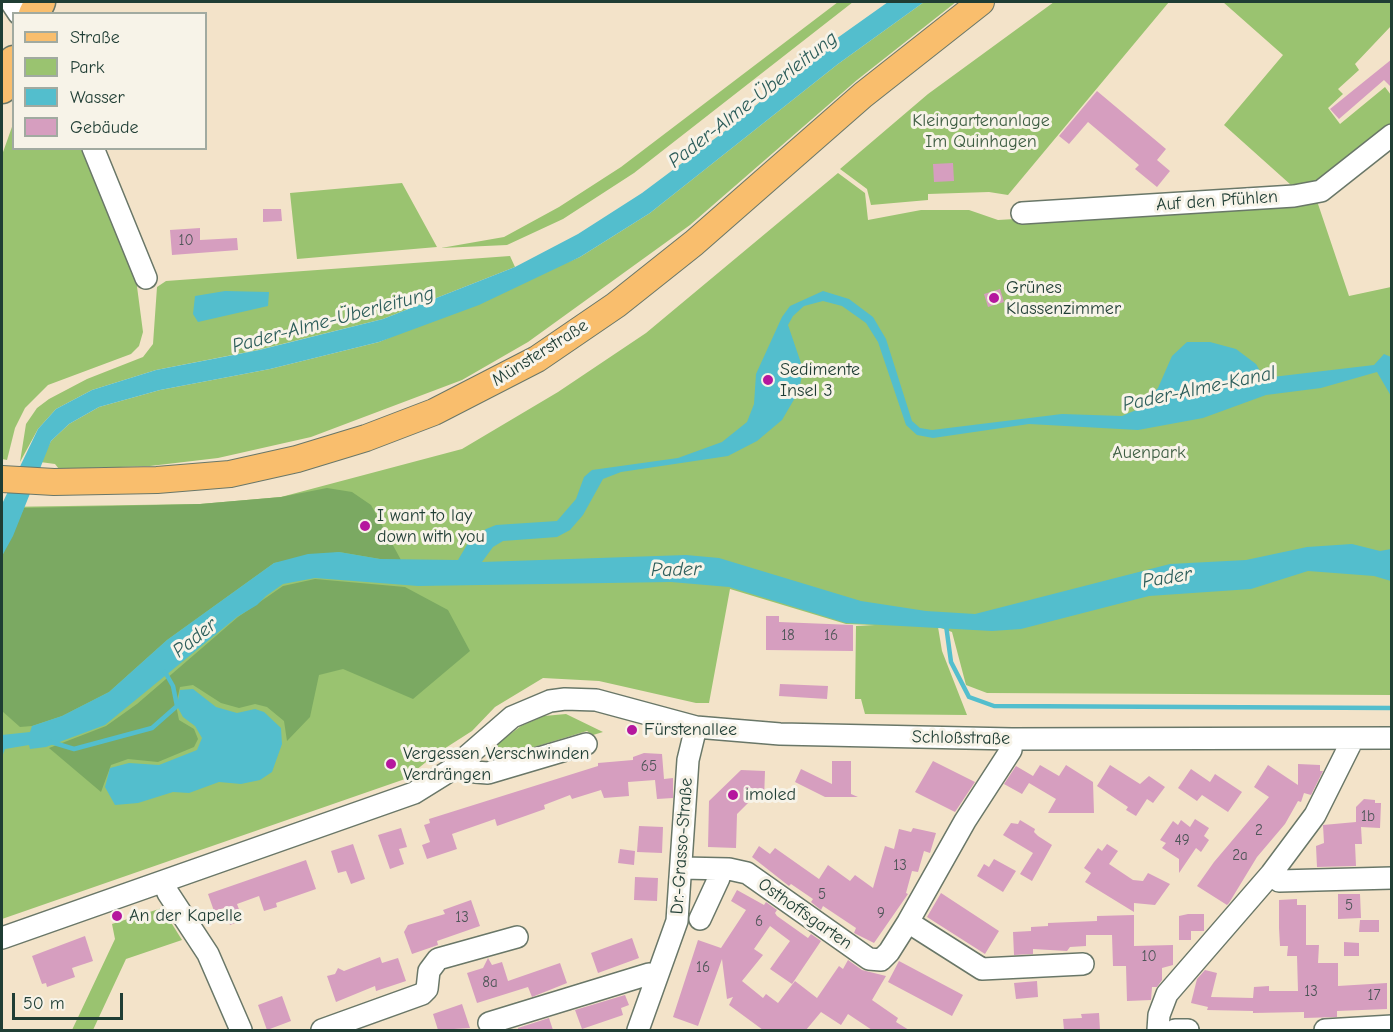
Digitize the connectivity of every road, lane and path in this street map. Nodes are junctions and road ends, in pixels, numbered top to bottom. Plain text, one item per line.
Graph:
1 (981, 2) edge
2 (12, 66) edge
3 (2, 88) edge
4 (1392, 135) edge
5 (94, 150) edge
6 (1022, 213) dead end
7 (146, 278) dead end
8 (2, 480) edge
9 (696, 727) junction
10 (1392, 738) edge
11 (1012, 739) junction
12 (1353, 739) junction
13 (586, 744) dead end
14 (463, 759) junction
15 (682, 868) junction
16 (719, 869) junction
17 (1271, 874) junction
18 (1392, 878) edge
19 (164, 882) junction
20 (700, 919) dead end
21 (908, 922) junction
22 (517, 937) dead end
23 (2, 938) edge
24 (1083, 964) dead end
25 (656, 976) junction
26 (489, 1023) dead end
27 (1392, 1026) edge
28 (241, 1030) edge
29 (322, 1030) edge
30 (638, 1030) edge
31 (1158, 1030) edge
32 (1175, 1030) edge
33 (1188, 1030) edge
34 (1326, 1030) edge

1 - 8 main road, Münsterstraße
2 - 3 highway
4 - 6 street, Auf den Pfühlen
5 - 7 street
9 - 11 street, Schloßstraße
9 - 14 street, Schloßstraße
9 - 15 street, Dr.-Grasso-Straße
10 - 12 street, Schloßstraße
11 - 12 street, Schloßstraße
11 - 21 street, Osthoffsgarten
12 - 17 street
13 - 14 street
14 - 19 street
15 - 16 street, Osthoffsgarten
15 - 25 street, Dr.-Grasso-Straße
16 - 20 street
16 - 21 street, Osthoffsgarten
17 - 18 street
17 - 31 street
19 - 23 street
19 - 28 street
21 - 24 street
22 - 29 street
25 - 26 street
25 - 30 street, Dr.-Grasso-Straße
27 - 34 street
32 - 33 street

